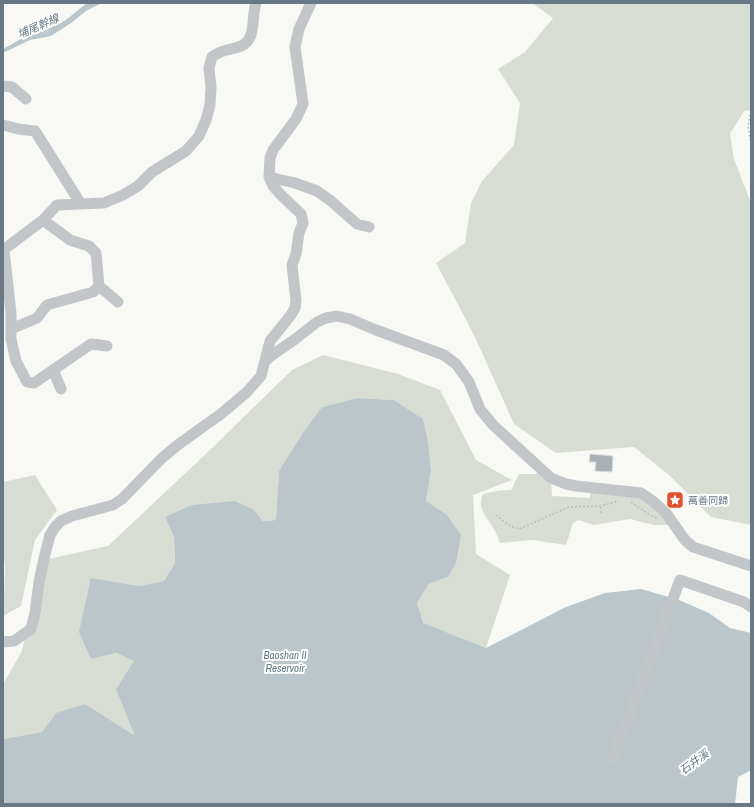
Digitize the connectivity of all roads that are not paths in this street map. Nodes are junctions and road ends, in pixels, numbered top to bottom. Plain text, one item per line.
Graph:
1 (256, 3) edge
2 (311, 3) edge
3 (3, 86) edge
4 (26, 99) dead end
5 (3, 125) edge
6 (270, 178) junction
7 (80, 204) junction
8 (43, 220) junction
9 (369, 227) dead end
10 (3, 250) edge
11 (99, 286) junction
12 (118, 302) dead end
13 (11, 329) junction
14 (107, 346) dead end
15 (265, 361) junction
16 (53, 370) junction
17 (61, 389) dead end
18 (751, 566) edge
19 (751, 607) edge
20 (3, 642) edge
21 (613, 758) dead end

1 - 7 street
2 - 6 street
3 - 4 street
5 - 7 street
6 - 9 street
6 - 15 street
7 - 8 street
8 - 10 street
8 - 11 street
10 - 13 street
11 - 12 street
11 - 13 street
13 - 16 street
14 - 16 street
15 - 18 street
15 - 20 street
16 - 17 street
19 - 21 street

